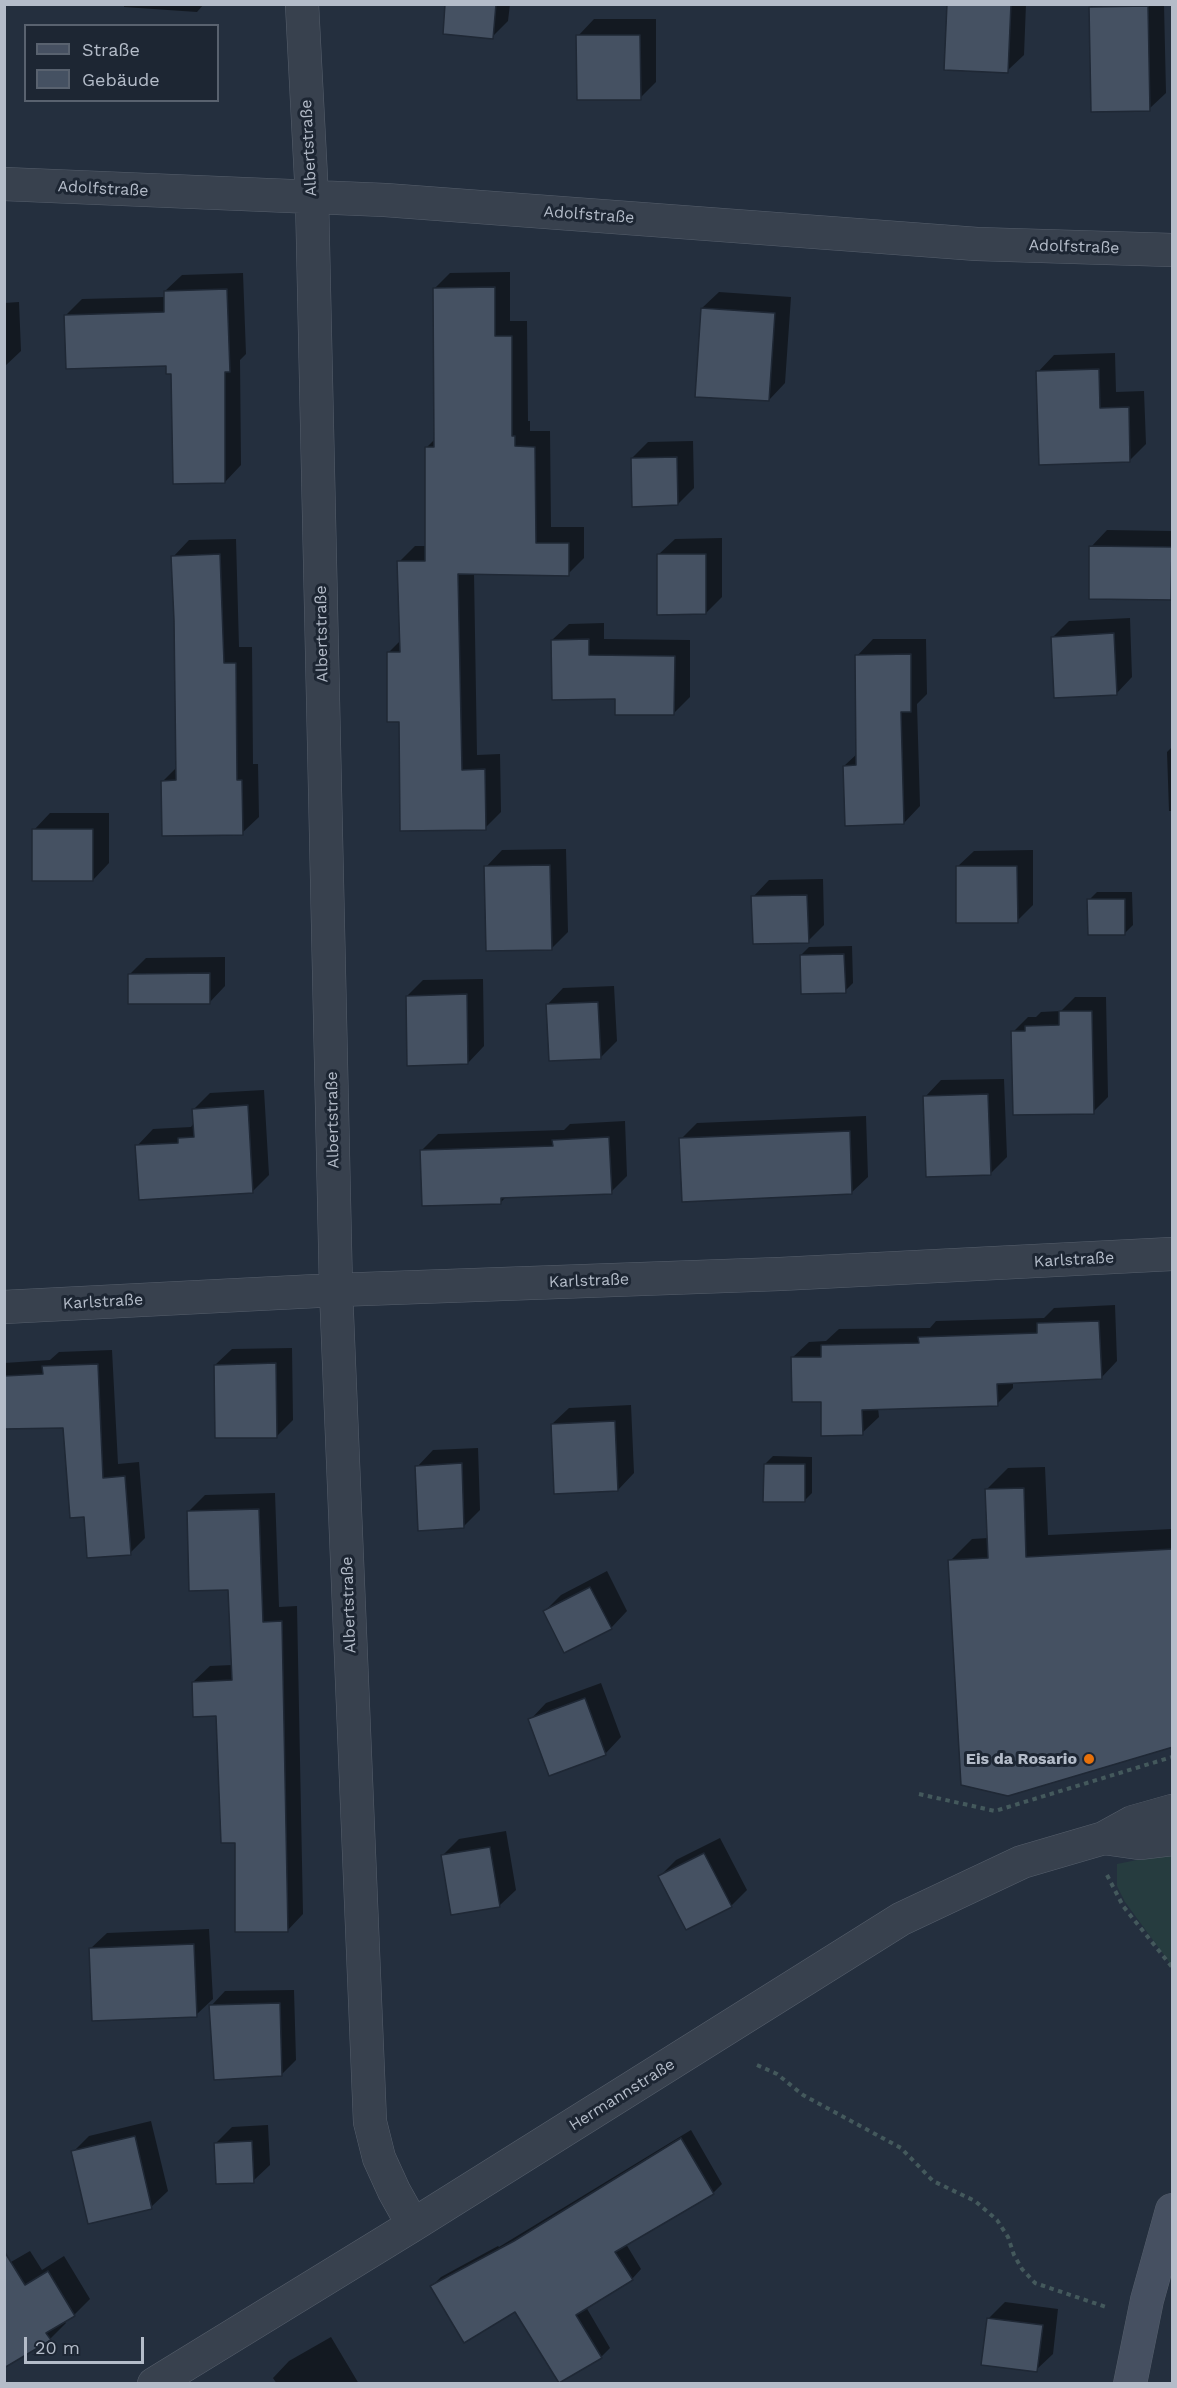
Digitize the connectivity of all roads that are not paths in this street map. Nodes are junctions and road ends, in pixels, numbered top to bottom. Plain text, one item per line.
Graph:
1 (302, 4) edge
2 (4, 184) edge
3 (312, 198) junction
4 (1173, 250) edge
5 (1173, 1254) edge
6 (336, 1290) junction
7 (4, 1307) edge
8 (1173, 1811) edge
9 (1100, 1839) junction
10 (1173, 1839) edge
11 (1173, 2210) edge
12 (413, 2225) junction
13 (154, 2384) edge
14 (1130, 2384) edge

1 - 3 street, Albertstraße
2 - 3 street, Adolfstraße
3 - 4 street, Adolfstraße
3 - 6 street, Albertstraße
5 - 6 street, Karlstraße
6 - 7 street, Karlstraße
6 - 12 street, Albertstraße
8 - 9 street, Hermannstraße
9 - 10 street, Hermannstraße
9 - 12 street, Hermannstraße
11 - 14 street
12 - 13 street, Hermannstraße

